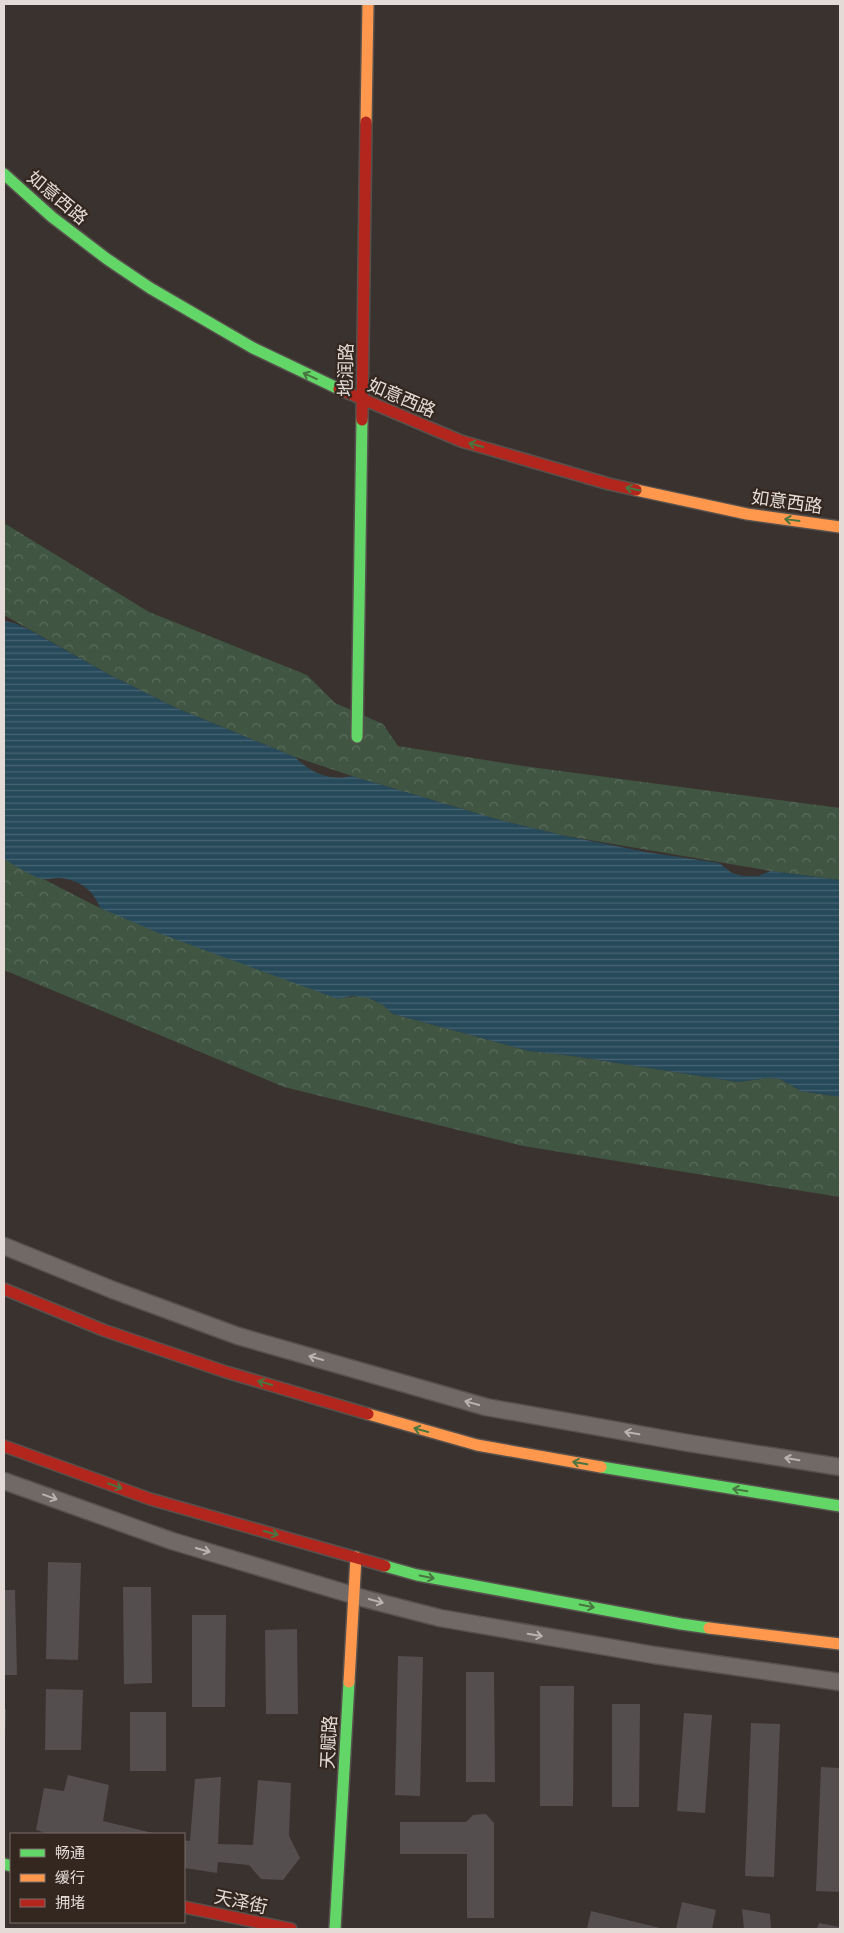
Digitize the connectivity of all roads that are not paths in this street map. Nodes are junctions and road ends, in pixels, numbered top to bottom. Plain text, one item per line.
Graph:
1 (368, 4) edge
2 (4, 174) edge
3 (362, 400) junction
4 (840, 527) edge
5 (356, 737) dead end
6 (4, 1246) edge
7 (4, 1290) edge
8 (4, 1446) edge
9 (840, 1466) edge
10 (4, 1481) edge
11 (840, 1506) edge
12 (356, 1557) junction
13 (353, 1594) junction
14 (840, 1644) edge
15 (840, 1682) edge
16 (185, 1906) edge
17 (291, 1929) edge
18 (335, 1929) edge

1 - 3 street, 地润路
3 -> 2 street, 如意西路
4 -> 3 street, 如意西路
3 - 5 street, 地润路
9 -> 6 street
11 -> 7 street
8 -> 12 street
10 -> 13 street
12 - 13 street, 天赋路
12 -> 14 street
13 -> 15 street
13 - 18 street, 天赋路
16 - 17 street, 天泽街

